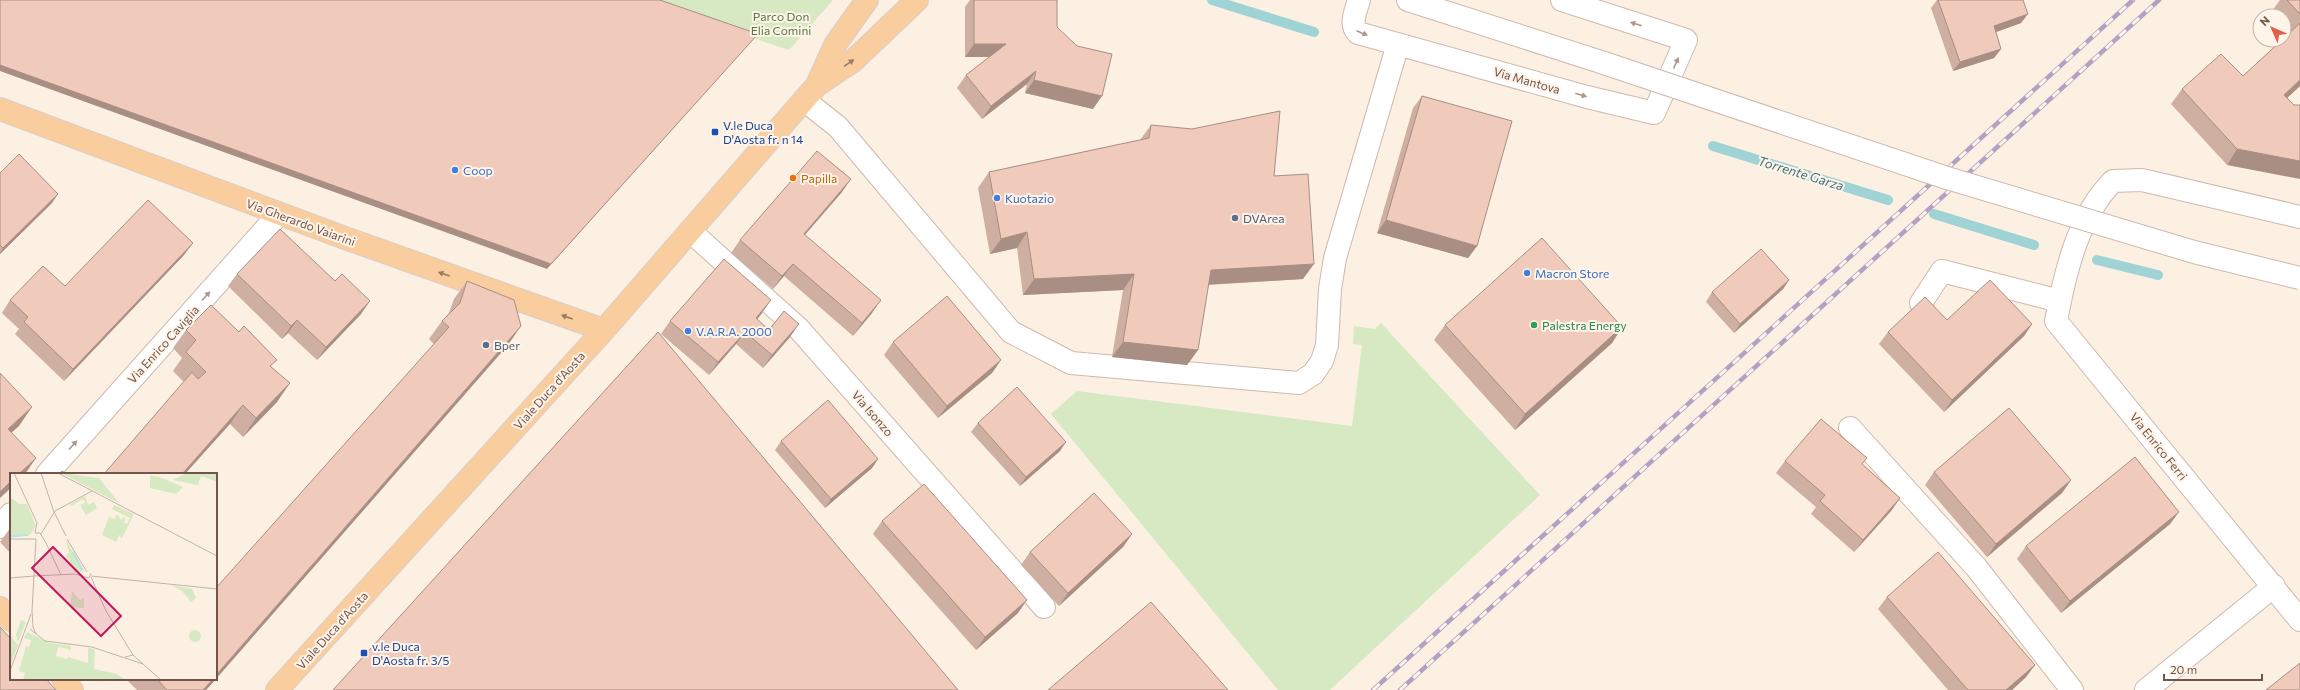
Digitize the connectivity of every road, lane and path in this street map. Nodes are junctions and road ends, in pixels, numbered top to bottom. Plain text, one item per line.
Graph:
1 (867, 0) edge
2 (917, 0) edge
3 (1359, 0) edge
4 (1408, 0) edge
5 (1562, 0) edge
6 (1398, 44) junction
7 (810, 93) junction
8 (0, 109) edge
9 (279, 214) junction
10 (2300, 217) edge
11 (690, 231) junction
12 (2300, 278) edge
13 (2060, 301) junction
14 (1921, 303) edge
15 (604, 330) junction
16 (1850, 428) dead end
17 (48, 473) edge
18 (10, 515) edge
19 (0, 527) edge
20 (2274, 586) junction
21 (1044, 607) dead end
22 (0, 608) edge
23 (10, 619) edge
24 (2300, 620) edge
25 (64, 680) edge
26 (72, 690) edge
27 (277, 690) edge
28 (2072, 690) edge
29 (2146, 690) edge

1 - 7 main road, Viale Duca d'Aosta
7 -> 2 main road, Viale Duca d'Aosta
3 -> 6 street, Via Mantova
4 - 12 street, bridge
6 -> 5 street, Via Mantova
6 - 7 street
7 - 11 main road, Viale Duca d'Aosta
8 - 9 main road, Via Gherardo Vaiarini
15 -> 9 main road, Via Gherardo Vaiarini
17 -> 9 street, Via Enrico Caviglia
10 - 13 street, Via Enrico Ferri
11 - 15 main road, Viale Duca d'Aosta
11 - 21 street, Via Isonzo
13 - 14 street
13 - 20 street, Via Enrico Ferri
15 - 27 main road, Viale Duca d'Aosta
16 - 28 street
18 - 19 street
20 - 24 street, Via Enrico Ferri
20 - 29 street
22 - 23 main road
25 - 26 main road

